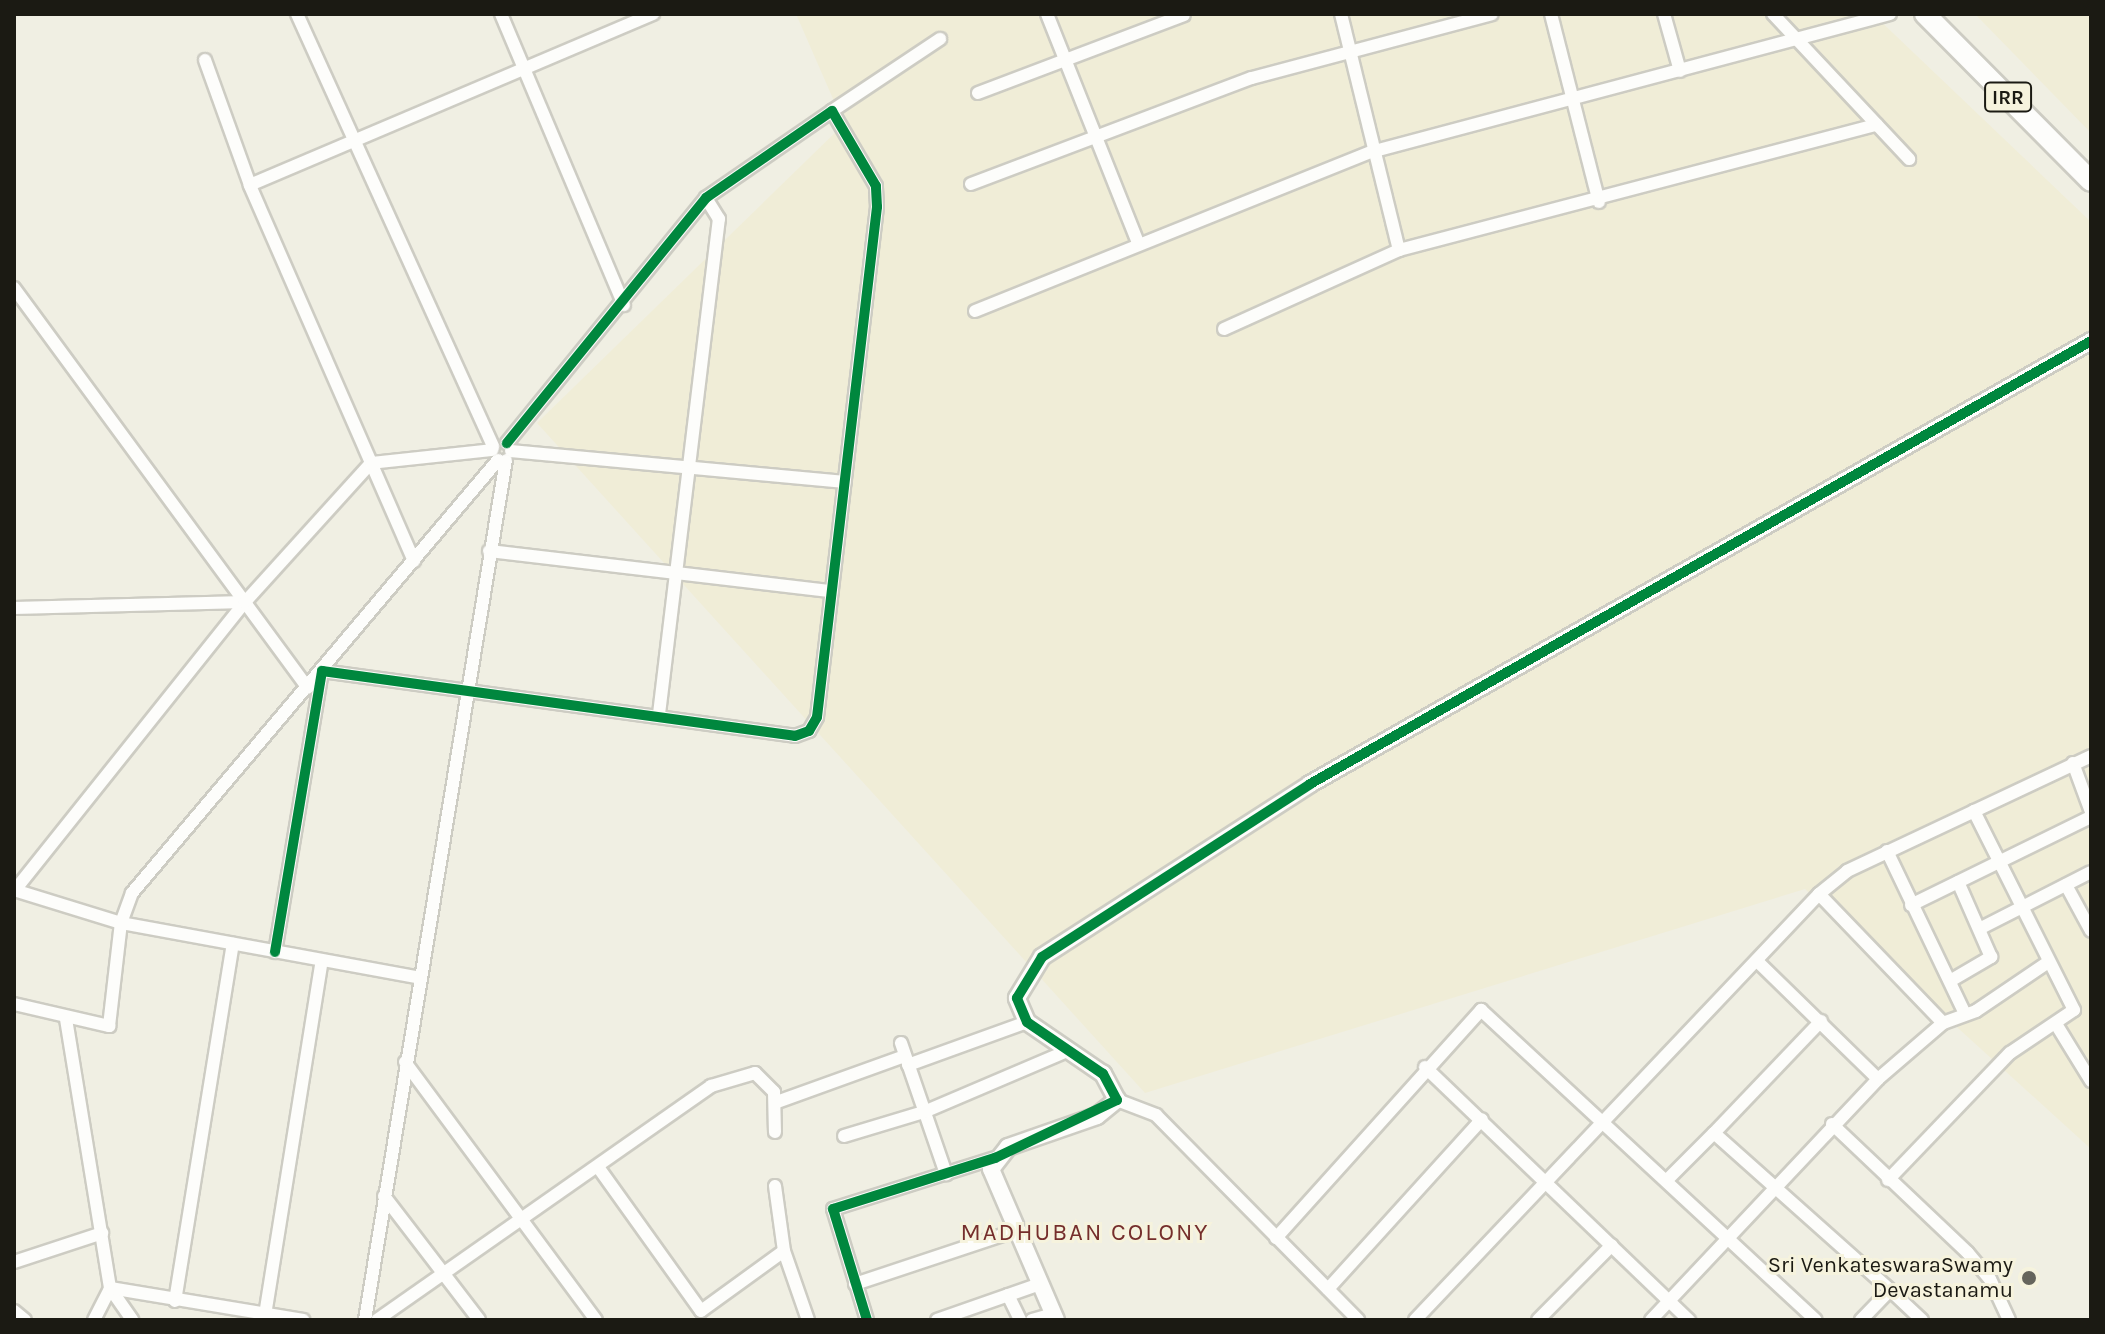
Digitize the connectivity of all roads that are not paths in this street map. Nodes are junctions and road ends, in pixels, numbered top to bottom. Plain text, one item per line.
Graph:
1 (297, 14) edge
2 (501, 14) edge
3 (653, 14) edge
4 (1047, 14) edge
5 (1341, 14) edge
6 (1492, 14) edge
7 (1551, 14) edge
8 (1664, 14) edge
9 (1773, 14) edge
10 (1890, 14) edge
11 (1925, 14) edge
12 (1938, 14) edge
13 (1184, 15) edge
14 (940, 39) dead end
15 (1794, 41) junction
16 (1351, 52) junction
17 (1066, 58) junction
18 (205, 60) dead end
19 (525, 69) junction
20 (1680, 71) junction
21 (978, 93) dead end
22 (1572, 97) junction
23 (832, 111) junction
24 (1877, 125) junction
25 (1098, 135) junction
26 (353, 142) junction
27 (1371, 152) junction
28 (1909, 159) dead end
29 (2091, 166) edge
30 (2091, 181) edge
31 (971, 184) dead end
32 (250, 185) junction
33 (706, 198) junction
34 (1599, 202) junction
35 (1137, 240) junction
36 (1399, 250) junction
37 (14, 288) edge
38 (624, 305) junction
39 (975, 311) dead end
40 (1224, 329) dead end
41 (2091, 341) edge
42 (501, 452) junction
43 (371, 463) junction
44 (690, 465) junction
45 (845, 482) junction
46 (489, 551) junction
47 (414, 561) junction
48 (676, 573) junction
49 (832, 591) junction
50 (245, 602) junction
51 (14, 608) edge
52 (322, 671) junction
53 (308, 688) junction
54 (465, 694) junction
55 (659, 714) junction
56 (2091, 756) edge
57 (2073, 763) junction
58 (1974, 811) junction
59 (2091, 814) edge
60 (1887, 851) junction
61 (2001, 862) junction
62 (2091, 872) edge
63 (1958, 882) junction
64 (2066, 885) junction
65 (14, 890) edge
66 (1819, 894) junction
67 (1911, 905) junction
68 (2021, 907) junction
69 (121, 923) junction
70 (1981, 928) junction
71 (2091, 931) edge
72 (233, 944) junction
73 (275, 952) junction
74 (322, 961) junction
75 (1757, 961) junction
76 (2047, 963) junction
77 (420, 978) junction
78 (1950, 981) junction
79 (14, 1004) edge
80 (1965, 1014) junction
81 (66, 1019) junction
82 (1821, 1021) junction
83 (1027, 1022) junction
84 (1943, 1023) junction
85 (2056, 1024) junction
86 (1067, 1051) junction
87 (905, 1054) junction
88 (405, 1062) junction
89 (1425, 1067) junction
90 (1878, 1079) junction
91 (2091, 1081) edge
92 (1117, 1100) junction
93 (777, 1102) junction
94 (924, 1112) junction
95 (1482, 1119) junction
96 (1601, 1124) junction
97 (1832, 1124) junction
98 (775, 1132) dead end
99 (1714, 1133) junction
100 (844, 1136) dead end
101 (995, 1158) junction
102 (598, 1167) junction
103 (946, 1174) junction
104 (1667, 1180) junction
105 (1888, 1180) junction
106 (1546, 1183) junction
107 (1774, 1185) junction
108 (775, 1186) dead end
109 (384, 1196) junction
110 (524, 1221) junction
111 (1014, 1231) junction
112 (102, 1233) junction
113 (1726, 1235) junction
114 (1276, 1238) junction
115 (1612, 1245) junction
116 (784, 1251) junction
117 (15, 1257) edge
118 (448, 1276) junction
119 (855, 1284) junction
120 (1037, 1285) junction
121 (110, 1288) junction
122 (1328, 1289) junction
123 (1890, 1290) junction
124 (1008, 1295) junction
125 (175, 1301) junction
126 (1668, 1301) junction
127 (14, 1311) edge
128 (265, 1315) junction
129 (1353, 1315) edge
130 (704, 1316) edge
131 (1054, 1317) edge
132 (25, 1320) edge
133 (94, 1320) edge
134 (132, 1320) edge
135 (303, 1320) edge
136 (365, 1320) edge
137 (377, 1320) edge
138 (479, 1320) edge
139 (596, 1320) edge
140 (808, 1320) edge
141 (867, 1320) edge
142 (937, 1320) edge
143 (1020, 1320) edge
144 (1032, 1320) edge
145 (1338, 1320) edge
146 (1415, 1320) edge
147 (1538, 1320) edge
148 (1651, 1320) edge
149 (1689, 1320) edge
150 (1816, 1320) edge
151 (1861, 1320) edge
152 (1922, 1320) edge
153 (2009, 1320) edge

1 - 26 street
2 - 19 street
3 - 19 street
4 - 17 street
5 - 16 street
6 - 16 street
7 - 22 street
8 - 20 street
9 - 15 street
10 - 15 street
11 - 30 main road, IRR
12 - 29 main road, IRR
13 - 17 street
14 - 23 street
15 - 20 street
15 - 24 street
16 - 25 street
16 - 27 street
17 - 21 street
17 - 25 street
18 - 32 street
19 - 26 street
19 - 38 street
20 - 22 street
22 - 27 street
22 - 34 street
23 - 33 street
23 - 45 street
24 - 28 street
24 - 34 street
25 - 31 street
25 - 35 street
26 - 32 street
26 - 42 street
27 - 35 street
27 - 36 street
32 - 43 street
33 - 38 street
33 - 44 street
34 - 36 street
35 - 39 street
36 - 40 street
37 - 50 street
38 - 42 street
41 - 83 street
42 - 43 street
42 - 44 street
42 - 46 street
42 - 47 street
43 - 47 street
43 - 50 street
44 - 45 street
44 - 48 street
45 - 49 street
46 - 48 street
46 - 54 street
47 - 52 street
48 - 49 street
48 - 55 street
49 - 55 street
50 - 51 street
50 - 53 street
50 - 65 street
52 - 53 street
52 - 54 street
52 - 73 street
53 - 69 street
54 - 55 street
54 - 77 street
56 - 57 street
57 - 58 street
57 - 59 street
58 - 60 street
58 - 61 street
59 - 61 street
60 - 66 street
60 - 67 street
61 - 63 street
61 - 68 street
62 - 64 street
63 - 67 street
63 - 70 street
64 - 68 street
64 - 71 street
65 - 69 street
66 - 75 street
66 - 84 street
67 - 78 street
68 - 70 street
68 - 76 street
69 - 72 street
69 - 81 street
70 - 78 street
72 - 73 street
72 - 125 street
73 - 74 street
74 - 77 street
74 - 128 street
75 - 82 street
75 - 96 street
76 - 80 street
76 - 85 street
77 - 88 street
78 - 80 street
79 - 81 street
80 - 84 street
81 - 112 street
82 - 90 street
82 - 99 street
83 - 86 street
83 - 87 street
84 - 90 street
85 - 91 street
85 - 105 street
86 - 92 street
86 - 94 street
87 - 93 street
87 - 94 street
88 - 109 street
88 - 110 street
89 - 95 street
89 - 96 street
89 - 114 street
90 - 97 street
92 - 101 street
92 - 114 street
93 - 98 street
93 - 102 street
94 - 100 street
94 - 103 street
95 - 106 street
95 - 122 street
96 - 104 street
96 - 106 street
97 - 105 street
97 - 107 street
99 - 104 street
99 - 107 street
101 - 103 street
101 - 111 street
102 - 110 street
102 - 130 street
103 - 119 street
104 - 113 street
105 - 153 street
106 - 115 street
106 - 146 street
107 - 113 street
107 - 123 street
108 - 116 street
109 - 118 street
109 - 136 street
110 - 118 street
110 - 139 street
111 - 119 street
111 - 120 street
112 - 117 street
112 - 121 street
113 - 126 street
113 - 150 street
114 - 122 street
115 - 126 street
115 - 147 street
116 - 130 street
116 - 140 street
118 - 137 street
118 - 138 street
119 - 141 street
120 - 124 street
120 - 131 street
121 - 125 street
121 - 133 street
121 - 134 street
122 - 129 street
123 - 151 street
123 - 152 street
124 - 142 street
124 - 143 street
125 - 128 street
126 - 148 street
126 - 149 street
127 - 132 street
128 - 135 street
129 - 145 street
131 - 144 street

